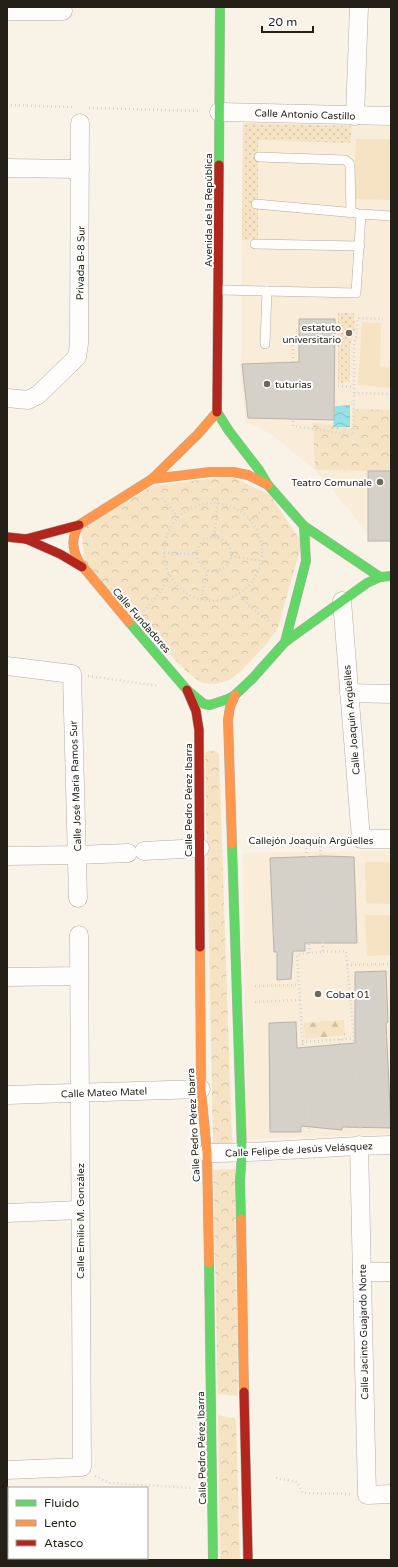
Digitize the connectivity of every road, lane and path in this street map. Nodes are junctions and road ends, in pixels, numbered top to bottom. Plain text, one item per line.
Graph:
1 (62, 7) edge
2 (220, 7) edge
3 (360, 7) edge
4 (7, 11) edge
5 (7, 105) edge
6 (219, 112) junction
7 (81, 113) junction
8 (355, 116) junction
9 (391, 116) edge
10 (259, 156) dead end
11 (7, 168) edge
12 (80, 169) junction
13 (256, 204) dead end
14 (351, 213) junction
15 (361, 214) junction
16 (391, 216) edge
17 (255, 244) dead end
18 (360, 246) junction
19 (219, 290) junction
20 (267, 291) junction
21 (383, 318) dead end
22 (299, 339) dead end
23 (265, 344) dead end
24 (338, 386) dead end
25 (354, 387) junction
26 (354, 393) junction
27 (391, 394) edge
28 (7, 398) edge
29 (217, 412) junction
30 (152, 479) junction
31 (268, 485) junction
32 (159, 494) dead end
33 (218, 502) junction
34 (266, 508) dead end
35 (178, 517) junction
36 (250, 521) junction
37 (79, 525) junction
38 (304, 526) junction
39 (214, 536) junction
40 (7, 537) edge
41 (26, 539) junction
42 (164, 553) junction
43 (197, 554) junction
44 (231, 556) junction
45 (261, 561) junction
46 (82, 567) junction
47 (208, 570) junction
48 (169, 573) junction
49 (391, 576) edge
50 (380, 577) junction
51 (239, 593) junction
52 (201, 599) junction
53 (342, 601) junction
54 (273, 615) dead end
55 (148, 617) dead end
56 (270, 622) junction
57 (267, 629) dead end
58 (285, 642) junction
59 (7, 666) edge
60 (72, 674) junction
61 (187, 690) junction
62 (349, 692) junction
63 (391, 694) edge
64 (235, 695) junction
65 (209, 748) dead end
66 (220, 748) dead end
67 (200, 761) junction
68 (229, 761) junction
69 (362, 839) junction
70 (391, 839) edge
71 (231, 840) junction
72 (306, 840) junction
73 (320, 840) junction
74 (200, 848) junction
75 (77, 855) junction
76 (7, 856) edge
77 (78, 898) dead end
78 (79, 935) dead end
79 (323, 952) junction
80 (309, 953) junction
81 (391, 964) edge
82 (347, 965) junction
83 (7, 976) edge
84 (79, 976) junction
85 (298, 985) junction
86 (236, 987) junction
87 (300, 1000) junction
88 (237, 1003) junction
89 (391, 1036) edge
90 (354, 1038) junction
91 (340, 1039) junction
92 (302, 1042) junction
93 (201, 1089) junction
94 (80, 1093) junction
95 (7, 1095) edge
96 (338, 1131) dead end
97 (345, 1131) junction
98 (315, 1132) dead end
99 (357, 1136) junction
100 (391, 1145) edge
101 (207, 1153) junction
102 (242, 1153) junction
103 (80, 1210) junction
104 (7, 1213) edge
105 (362, 1272) junction
106 (391, 1272) edge
107 (82, 1467) junction
108 (7, 1470) edge
109 (276, 1478) dead end
110 (212, 1489) junction
111 (391, 1494) edge
112 (367, 1495) junction
113 (213, 1560) edge
114 (248, 1560) edge

1 - 4 street
2 - 6 main road, Avenida de la República
3 - 8 street
5 - 7 path
6 - 7 path
6 - 8 street, Calle Antonio Castillo
6 - 19 main road, Avenida de la República
7 - 12 street, Privada B-8 Sur
8 - 9 street, Calle Antonio Castillo
10 - 14 lane
11 - 12 street
12 - 28 street, Privada B-8 Sur
13 - 14 lane
14 - 15 lane
15 - 16 lane
15 - 18 lane
17 - 18 lane
18 - 20 lane
19 - 20 lane
19 - 29 main road, Avenida de la República
20 - 23 lane
21 - 25 path
22 - 26 path
24 - 25 path
25 - 26 path
26 - 27 path
29 - 30 main road
29 - 31 main road
30 - 31 main road
30 - 37 main road
31 - 38 main road
32 - 35 path
33 - 35 path
33 - 36 path
33 - 39 path
34 - 36 path
35 - 42 path
36 - 45 path
37 - 41 main road
37 - 46 main road, Calle Fundadores
38 - 50 main road
38 - 58 main road, Calle Fundadores
39 - 43 path
39 - 44 path
40 - 41 main road
41 - 46 main road
42 - 43 path
42 - 48 path
43 - 47 path
44 - 45 path
44 - 47 path
45 - 51 path
46 - 61 main road, Calle Fundadores
47 - 52 path
48 - 52 path
48 - 55 path
49 - 50 main road
50 - 53 main road, Calle Fundadores
51 - 52 path
51 - 56 path
53 - 58 main road, Calle Fundadores
53 - 62 street, Calle Joaquín Argüelles
54 - 56 path
56 - 57 path
58 - 64 main road, Calle Fundadores
59 - 60 street
60 - 61 path
60 - 75 street, Calle José María Ramos Sur
61 - 64 main road, Calle Fundadores
61 - 67 main road, Calle Pedro Pérez Ibarra
62 - 63 street
62 - 69 street, Calle Joaquín Argüelles
64 - 68 main road
65 - 67 main road
66 - 68 main road
67 - 74 main road, Calle Pedro Pérez Ibarra
68 - 71 main road
69 - 70 street, Callejón Joaquín Argüelles
69 - 73 path, Callejón Joaquín Argüelles
71 - 72 path, Callejón Joaquín Argüelles
71 - 86 main road
72 - 73 path, Callejón Joaquín Argüelles
72 - 80 path
73 - 79 path
74 - 75 street
74 - 93 main road, Calle Pedro Pérez Ibarra
75 - 76 street
75 - 77 street, Calle José María Ramos Sur
78 - 84 street
79 - 80 path
79 - 82 path
80 - 85 path
81 - 82 path
82 - 90 path
83 - 84 street
84 - 94 street, Calle Emilio M. González
85 - 86 path
85 - 87 path
86 - 88 main road
87 - 88 path
87 - 92 path
88 - 102 main road
89 - 90 path
90 - 91 path
90 - 99 path
91 - 92 path
91 - 97 path
92 - 98 path
93 - 94 street, Calle Mateo Matel
93 - 101 main road, Calle Pedro Pérez Ibarra
94 - 95 street, Calle Mateo Matel
94 - 103 street, Calle Emilio M. González
96 - 97 path
97 - 99 path
99 - 100 street, Calle Felipe de Jesús Velásquez
99 - 102 street, Calle Felipe de Jesús Velásquez
99 - 105 street, Calle Jacinto Guajardo Norte
101 - 102 street, Calle Felipe de Jesús Velásquez
101 - 110 main road, Calle Pedro Pérez Ibarra
102 - 114 main road
103 - 104 street
103 - 107 street, Calle Emilio M. González
105 - 106 street
105 - 112 street, Calle Jacinto Guajardo Norte
107 - 108 street
107 - 110 path
109 - 112 path
110 - 113 main road, Calle Pedro Pérez Ibarra
111 - 112 street

